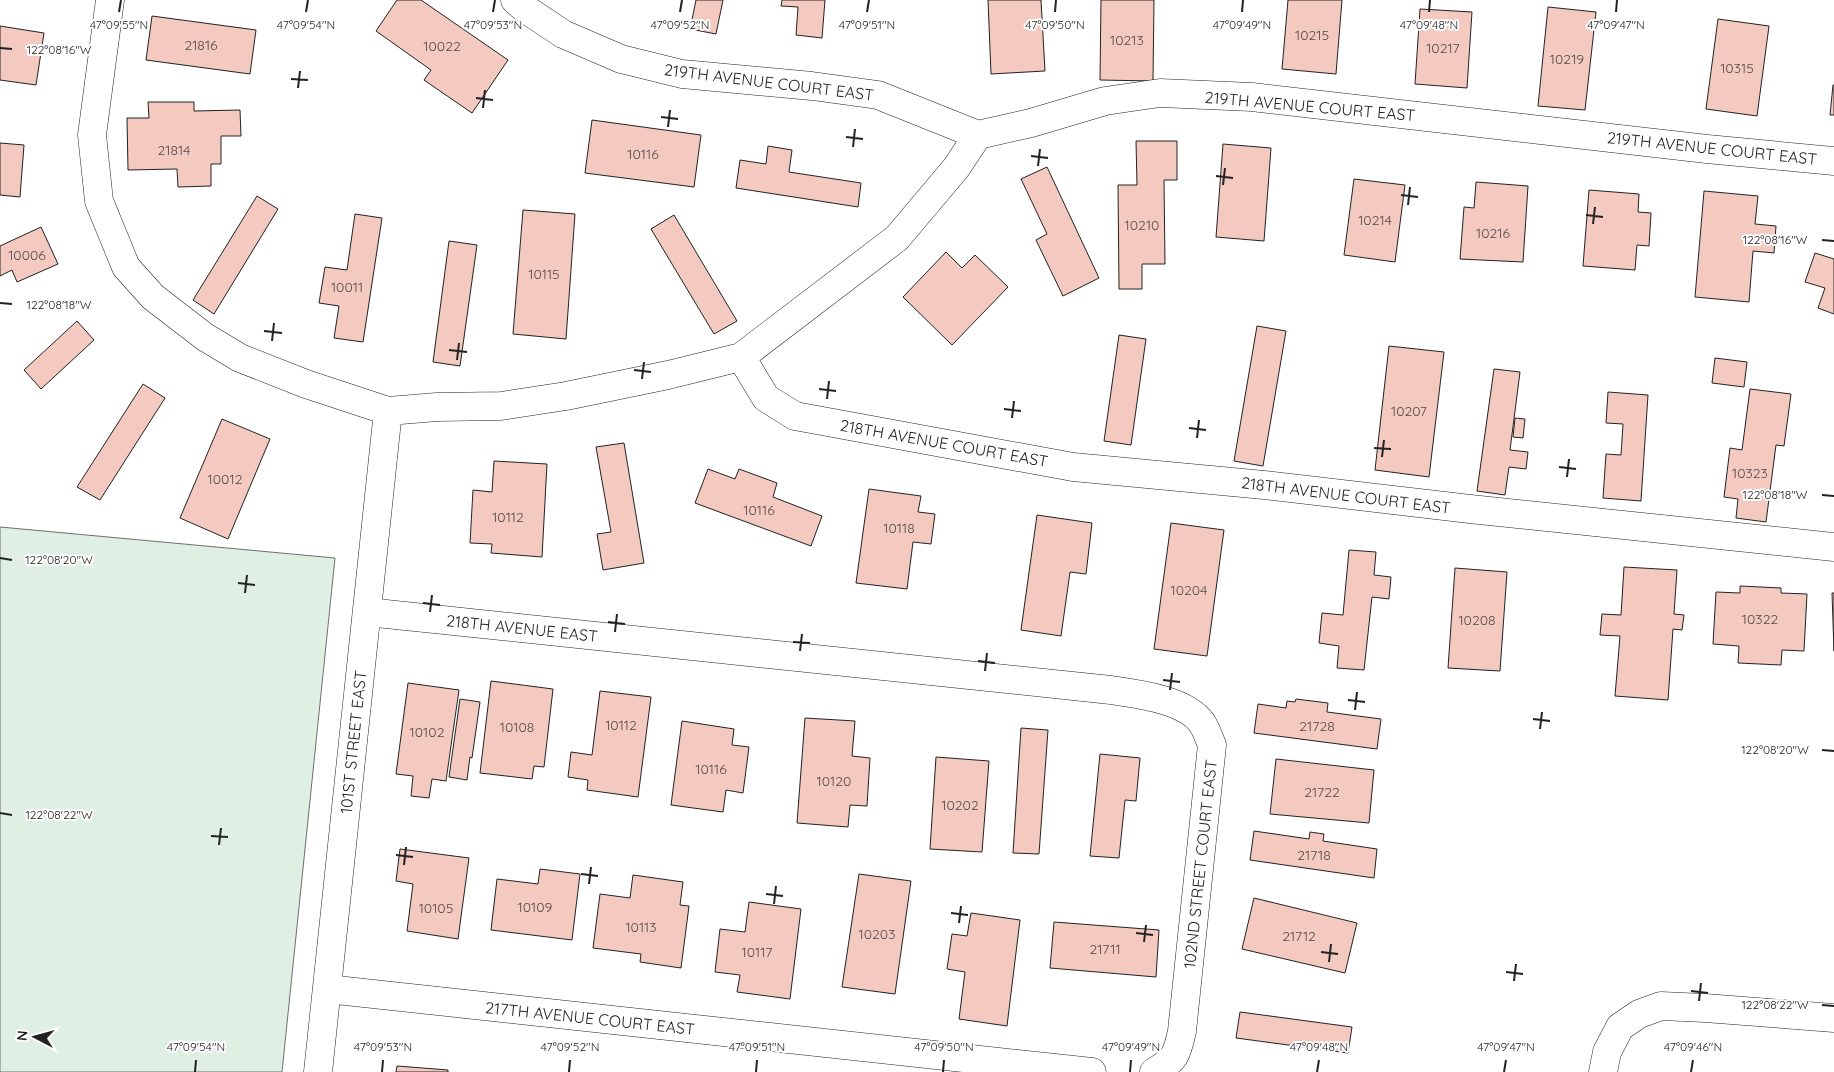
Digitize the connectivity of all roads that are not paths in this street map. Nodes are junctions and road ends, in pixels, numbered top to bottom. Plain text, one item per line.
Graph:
1 (110, 0) edge
2 (515, 0) edge
3 (978, 135) junction
4 (1834, 161) edge
5 (742, 357) junction
6 (388, 411) junction
7 (1834, 548) edge
8 (367, 612) junction
9 (1183, 708) joint
10 (327, 990) junction
11 (1834, 1018) edge
12 (318, 1072) edge
13 (1092, 1072) edge
14 (1154, 1072) edge
15 (1604, 1072) edge

1 - 6 street
2 - 3 street, 219TH AVENUE COURT EAST
3 - 4 street, 219TH AVENUE COURT EAST
3 - 5 street
5 - 6 street
5 - 7 street, 218TH AVENUE COURT EAST
6 - 8 street, 101ST STREET EAST
8 - 9 street, 218TH AVENUE EAST
8 - 10 street, 101ST STREET EAST
9 - 14 street, 102ND STREET COURT EAST
10 - 12 street, 101ST STREET EAST
10 - 13 street, 217TH AVENUE COURT EAST
11 - 15 street

